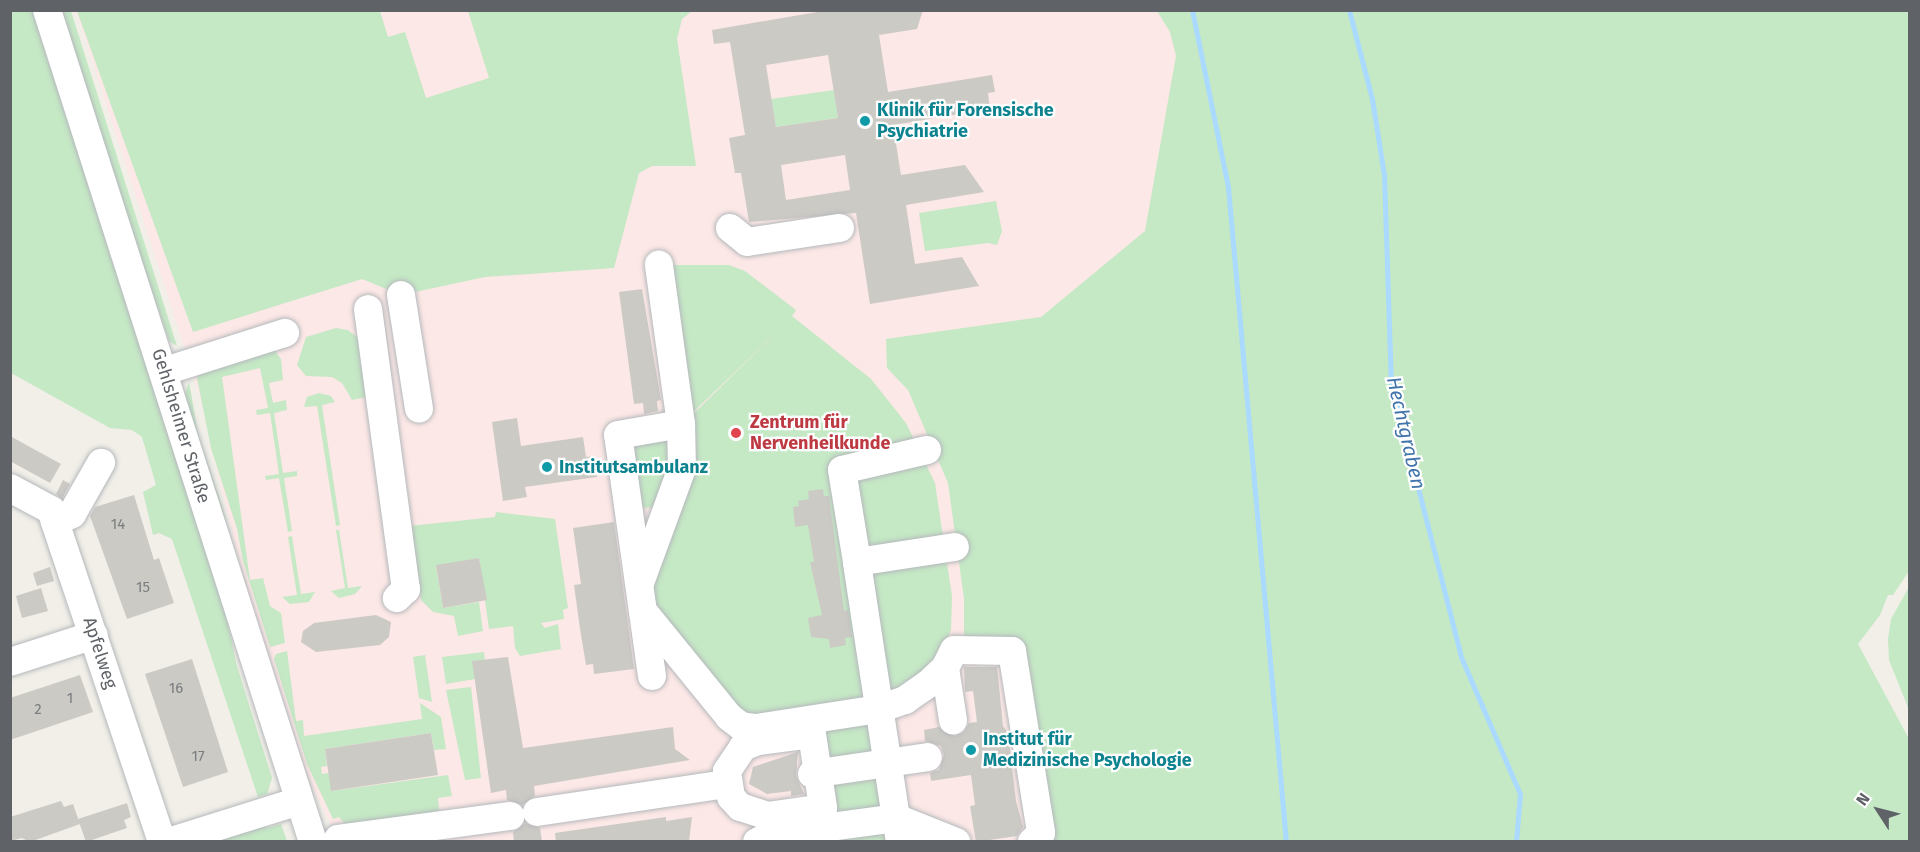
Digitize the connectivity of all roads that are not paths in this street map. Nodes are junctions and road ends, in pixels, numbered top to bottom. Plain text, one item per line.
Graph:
1 (47, 10) edge
2 (730, 228) dead end
3 (840, 228) dead end
4 (659, 265) dead end
5 (401, 295) dead end
6 (368, 309) dead end
7 (285, 333) dead end
8 (165, 371) junction
9 (419, 409) dead end
10 (681, 424) junction
11 (927, 450) dead end
12 (101, 463) dead end
13 (10, 488) edge
14 (55, 522) junction
15 (954, 547) dead end
16 (857, 562) junction
17 (397, 598) dead end
18 (641, 598) junction
19 (94, 635) junction
20 (10, 662) edge
21 (945, 668) junction
22 (652, 676) dead end
23 (879, 709) junction
24 (953, 720) dead end
25 (928, 757) dead end
26 (887, 763) junction
27 (815, 774) junction
28 (727, 784) junction
29 (299, 801) junction
30 (898, 830) edge
31 (464, 833) edge
32 (326, 840) edge
33 (162, 842) edge
34 (168, 842) edge
35 (757, 842) edge
36 (956, 842) edge
37 (1032, 842) edge

1 - 8 street, Gehlsheimer Straße
2 - 3 street
4 - 10 street
5 - 9 street
6 - 17 street
7 - 8 street
8 - 29 street, Gehlsheimer Straße
10 - 18 street
10 - 18 street
11 - 16 street
12 - 14 street
13 - 14 street, Apfelweg
14 - 19 street, Apfelweg
15 - 16 street
16 - 23 street
18 - 22 street
18 - 23 street
19 - 20 street
19 - 33 street, Apfelweg
21 - 23 street
21 - 24 street
21 - 37 street
23 - 26 street
25 - 26 street
26 - 27 street
26 - 30 street
27 - 28 street
27 - 28 street
28 - 31 street
29 - 32 street, Gehlsheimer Straße
29 - 34 street
30 - 35 street
30 - 36 street
31 - 32 street

